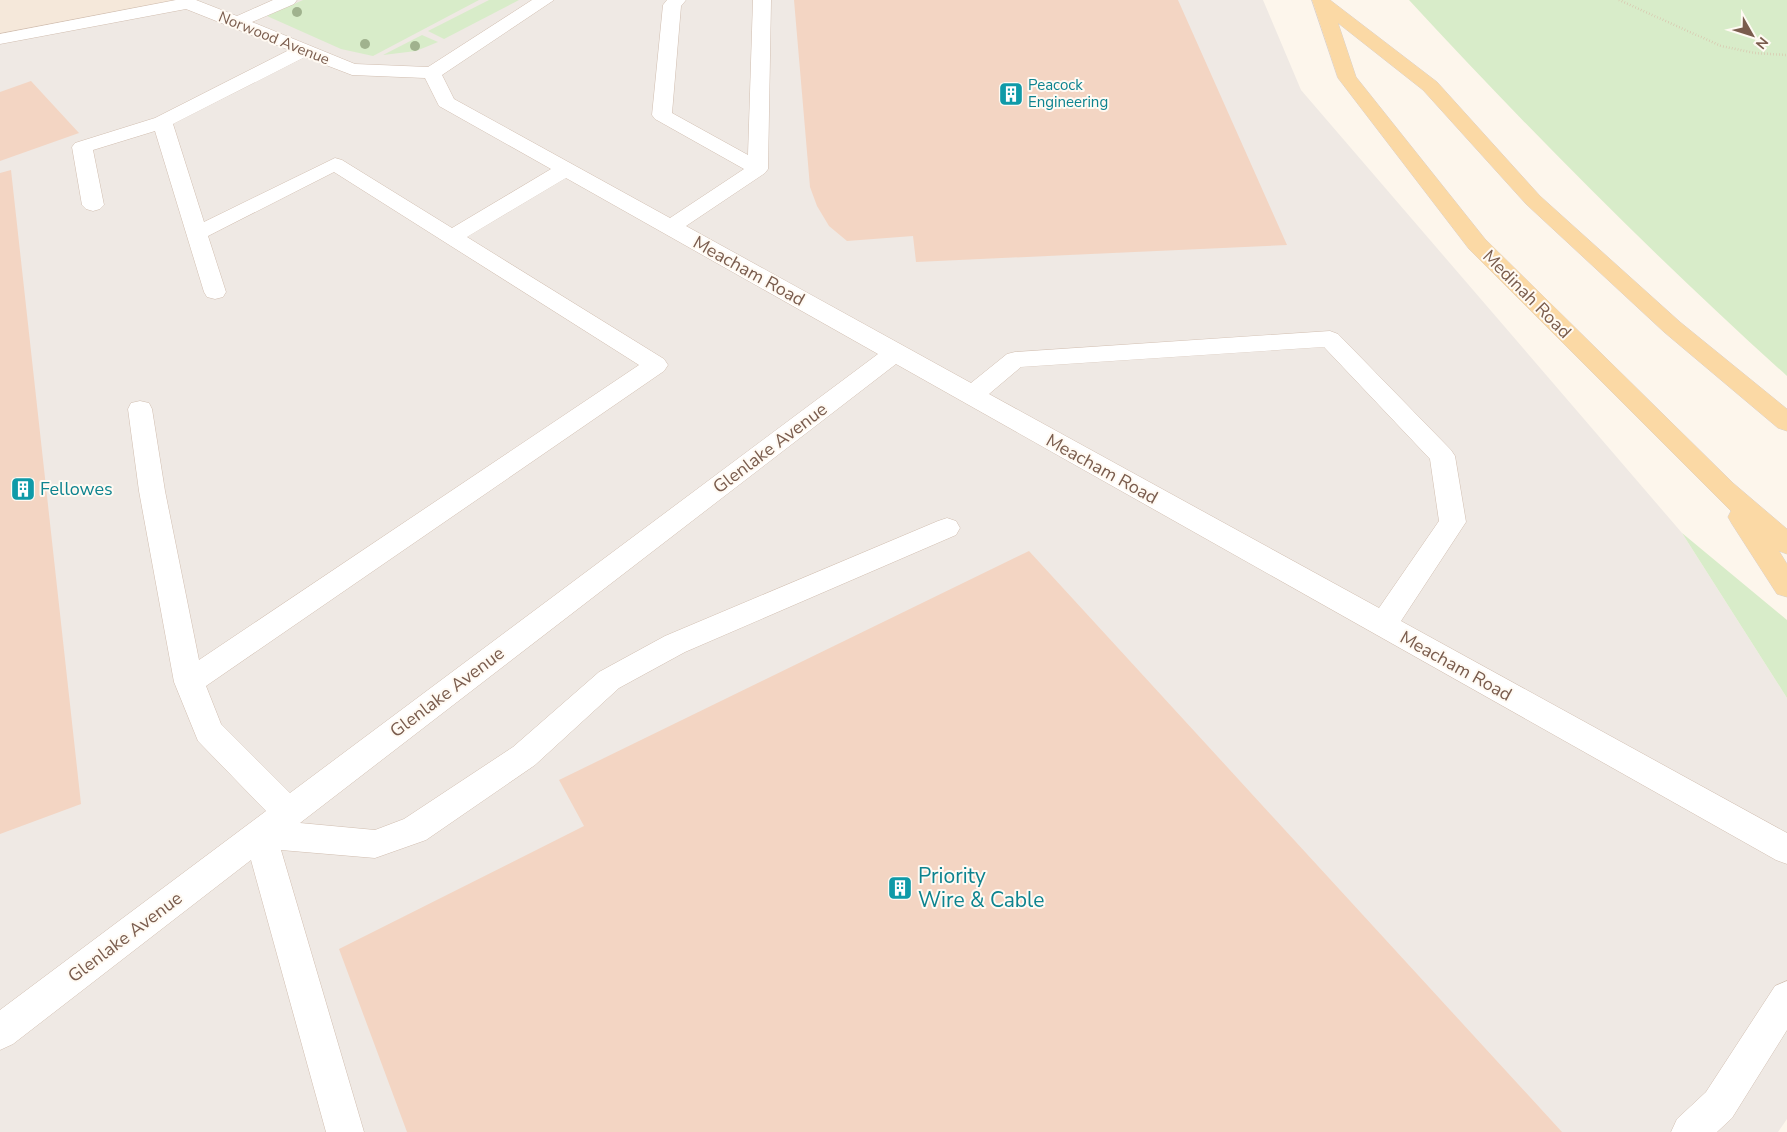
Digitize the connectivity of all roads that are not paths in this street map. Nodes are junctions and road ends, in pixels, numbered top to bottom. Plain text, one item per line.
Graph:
1 (288, 0) edge
2 (545, 0) edge
3 (677, 0) edge
4 (762, 0) edge
5 (1322, 1) edge
6 (185, 2) edge
7 (236, 23) junction
8 (0, 39) edge
9 (302, 51) junction
10 (432, 73) junction
11 (162, 122) junction
12 (566, 169) junction
13 (758, 169) junction
14 (93, 205) dead end
15 (670, 227) junction
16 (198, 233) junction
17 (453, 236) junction
18 (216, 292) dead end
19 (894, 353) junction
20 (971, 396) junction
21 (140, 409) dead end
22 (1787, 422) edge
23 (1724, 490) junction
24 (946, 528) dead end
25 (1787, 544) edge
26 (1787, 586) edge
27 (1383, 625) junction
28 (189, 682) junction
29 (289, 813) junction
30 (260, 834) junction
31 (1787, 850) edge
32 (1787, 998) edge
33 (0, 1032) edge
34 (345, 1132) edge
35 (1690, 1132) edge

1 - 7 street
2 - 10 street
3 - 13 street
4 - 13 street
5 - 22 main road, Medinah Road
5 - 23 main road, Medinah Road
6 - 7 street, Norwood Avenue
6 - 8 street, Norwood Avenue
7 - 9 street, Norwood Avenue
9 - 10 street, Norwood Avenue
9 - 11 street
10 - 12 street, Meacham Road
11 - 14 street
11 - 16 street
12 - 15 street, Meacham Road
12 - 17 street
13 - 15 street
15 - 19 street, Meacham Road
16 - 17 street
16 - 18 street
17 - 28 street
19 - 20 street, Meacham Road
19 - 29 street, Glenlake Avenue
20 - 27 street, Meacham Road
20 - 27 street
21 - 28 street
23 - 25 main road, Medinah Road
23 - 26 main road
24 - 30 street
27 - 31 street, Meacham Road
28 - 29 street
29 - 30 street, Glenlake Avenue
30 - 33 street, Glenlake Avenue
30 - 34 street
32 - 35 street

